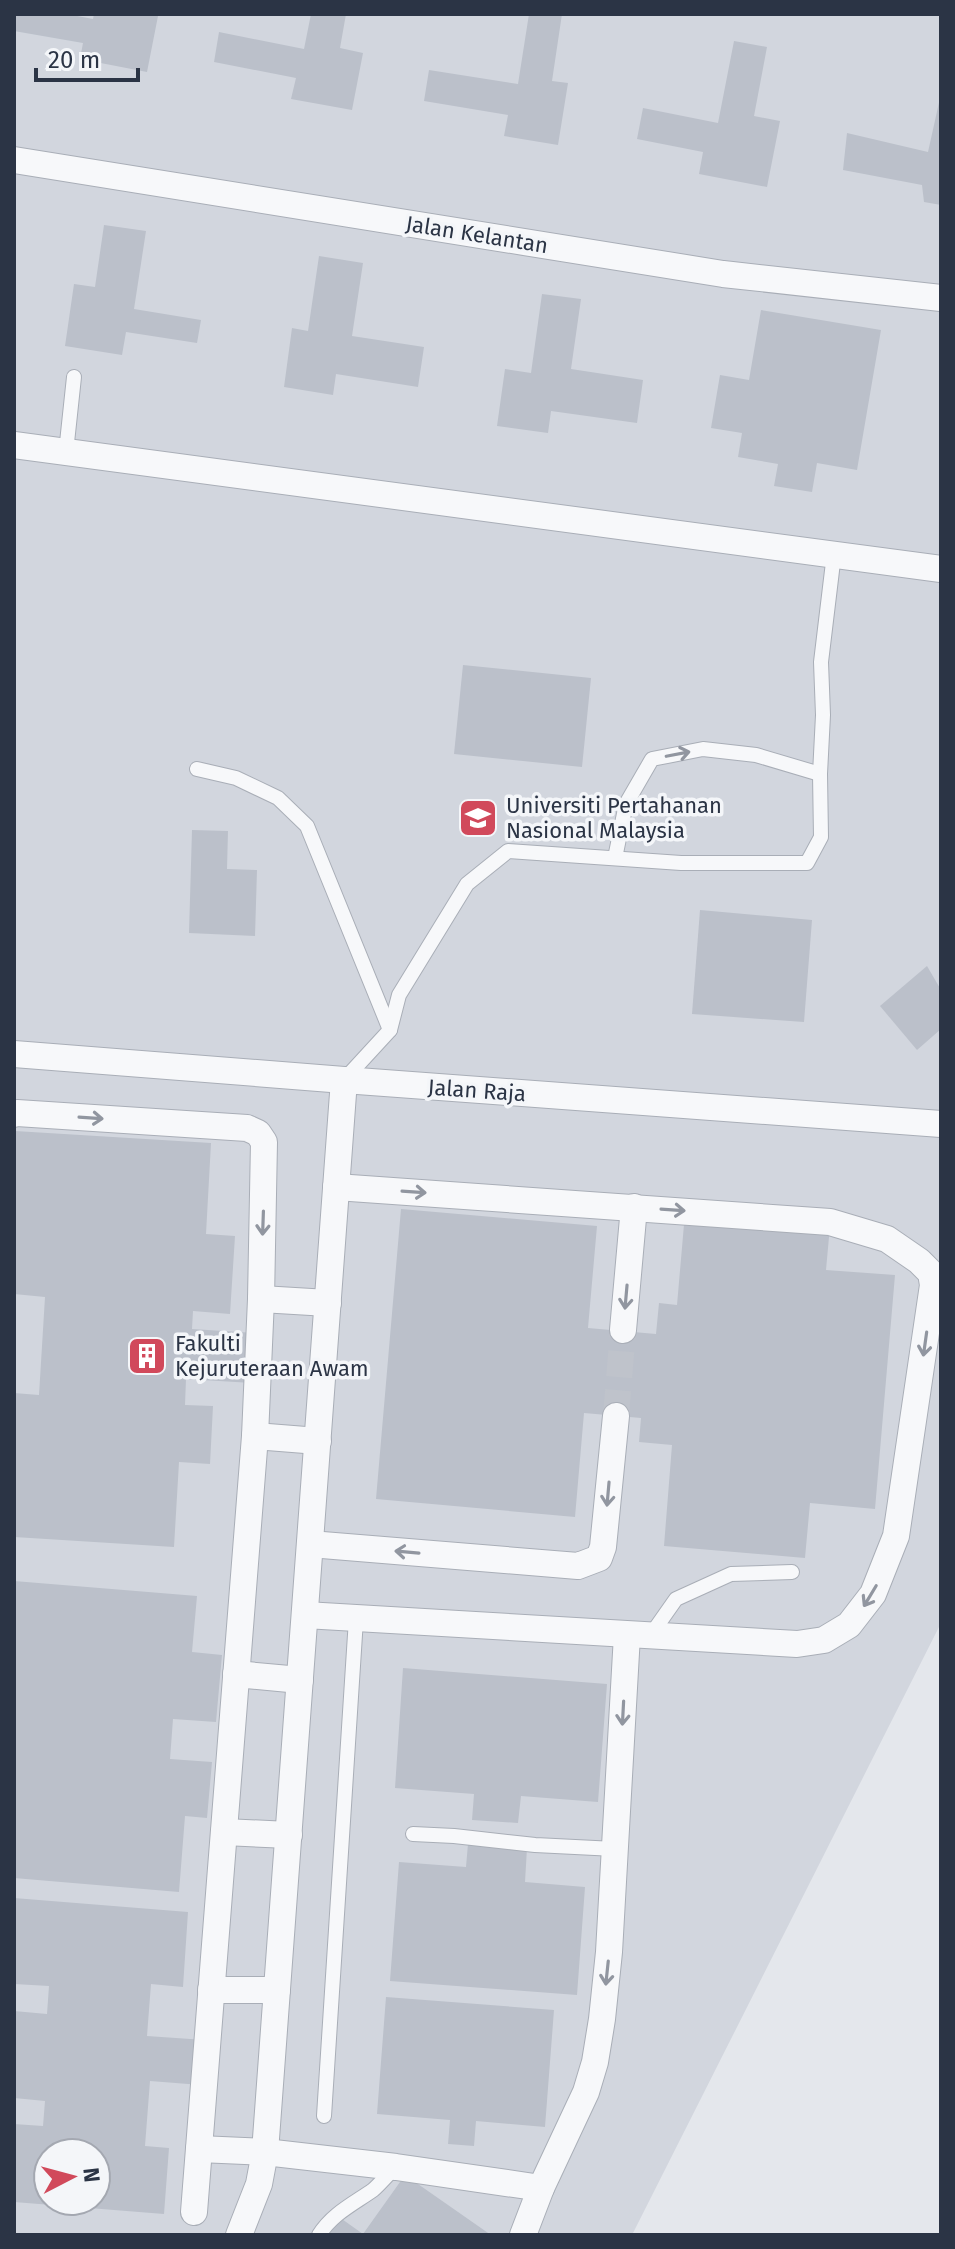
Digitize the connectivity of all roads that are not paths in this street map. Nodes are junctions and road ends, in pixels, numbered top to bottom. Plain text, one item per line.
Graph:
1 (14, 160) edge
2 (941, 298) edge
3 (74, 377) dead end
4 (14, 445) edge
5 (66, 452) junction
6 (834, 554) junction
7 (941, 569) edge
8 (197, 769) dead end
9 (820, 774) junction
10 (615, 858) junction
11 (390, 1030) junction
12 (14, 1054) edge
13 (344, 1080) junction
14 (14, 1114) edge
15 (941, 1124) edge
16 (336, 1187) junction
17 (634, 1207) junction
18 (261, 1299) junction
19 (328, 1303) junction
20 (623, 1330) tunnel mouth
21 (616, 1416) tunnel mouth
22 (255, 1436) junction
23 (318, 1441) junction
24 (310, 1544) junction
25 (792, 1572) dead end
26 (305, 1615) junction
27 (356, 1619) junction
28 (639, 1636) junction
29 (236, 1674) junction
30 (300, 1680) junction
31 (224, 1832) junction
32 (413, 1834) dead end
33 (289, 1835) junction
34 (615, 1849) junction
35 (211, 1990) junction
36 (277, 1990) junction
37 (324, 2116) dead end
38 (199, 2149) junction
39 (265, 2152) junction
40 (396, 2167) junction
41 (541, 2188) junction
42 (194, 2212) dead end
43 (239, 2235) edge
44 (319, 2235) edge
45 (523, 2235) edge

1 - 2 street, Jalan Kelantan
3 - 5 lane
4 - 5 street
5 - 6 street
6 - 7 street
6 - 9 lane
8 - 11 lane
10 -> 9 lane
9 - 10 lane
10 - 11 lane
11 - 13 lane
12 - 13 street, Jalan Raja
13 - 15 street, Jalan Raja
13 - 16 street
14 -> 18 street
16 -> 17 street
16 - 19 street
17 -> 20 street
17 -> 28 street
18 - 19 street
18 - 22 street
19 - 23 street
21 -> 24 street
22 - 23 street
22 - 29 street
23 - 24 street
24 - 26 street
25 - 28 lane
26 - 27 street
26 - 30 street
27 - 28 street
27 - 37 lane
28 -> 34 street
29 - 30 street
29 - 31 street
30 - 33 street
31 - 33 street
31 - 35 street
32 - 34 lane
33 - 36 street
34 -> 41 street
35 - 36 street
35 - 38 street
36 - 39 street
38 - 39 street
38 - 42 street
39 - 40 street
39 - 43 street
40 - 41 street
40 - 44 lane
41 - 45 street

